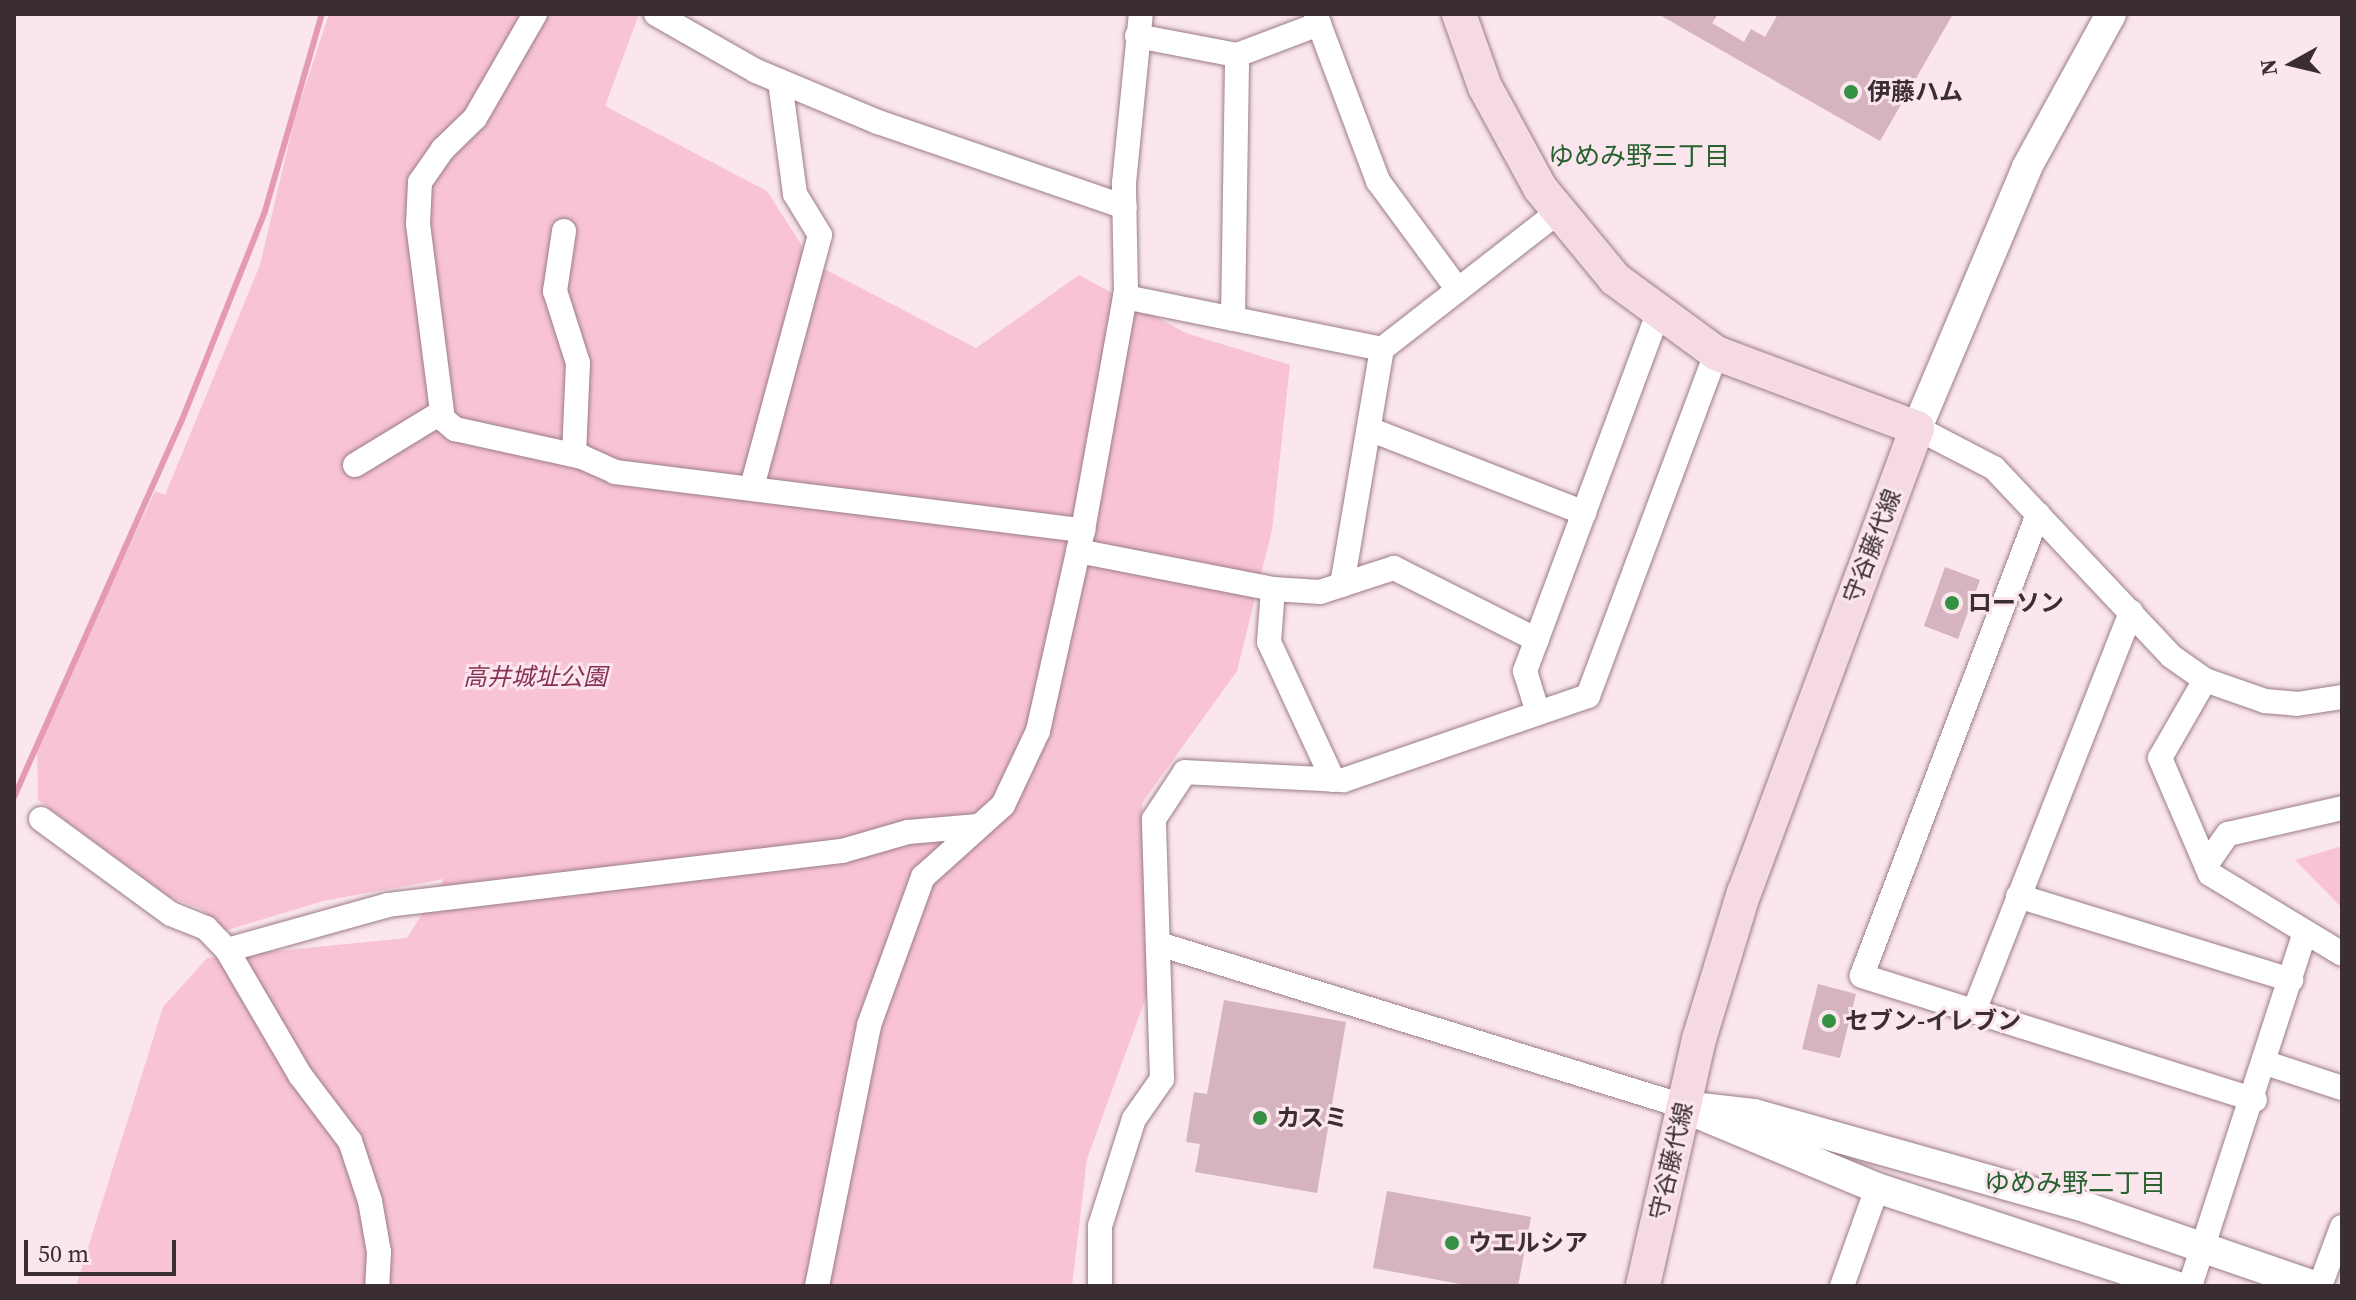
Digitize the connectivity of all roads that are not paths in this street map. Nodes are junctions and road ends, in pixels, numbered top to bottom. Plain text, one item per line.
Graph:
1 (535, 14) edge
2 (656, 14) edge
3 (1459, 14) edge
4 (2111, 14) edge
5 (1318, 19) edge
6 (1139, 25) edge
7 (1237, 55) junction
8 (780, 81) junction
9 (1125, 207) junction
10 (1559, 211) junction
11 (564, 231) dead end
12 (1458, 290) junction
13 (1125, 297) junction
14 (1659, 311) junction
15 (1233, 319) junction
16 (1382, 349) junction
17 (1716, 353) junction
18 (439, 414) junction
19 (1917, 428) junction
20 (1369, 429) junction
21 (574, 455) junction
22 (355, 465) dead end
23 (752, 487) junction
24 (1584, 513) junction
25 (2038, 514) junction
26 (1081, 540) junction
27 (1342, 585) junction
28 (1273, 589) junction
29 (2131, 612) junction
30 (1537, 640) junction
31 (2205, 680) junction
32 (2342, 697) edge
33 (1538, 713) junction
34 (1333, 780) junction
35 (2342, 808) edge
36 (41, 819) dead end
37 (978, 826) junction
38 (2206, 865) junction
39 (2018, 896) junction
40 (2305, 932) junction
41 (1159, 944) junction
42 (227, 950) junction
43 (2342, 954) edge
44 (2291, 980) junction
45 (1974, 1011) junction
46 (2266, 1063) junction
47 (2342, 1088) edge
48 (2255, 1100) junction
49 (1683, 1106) junction
50 (1877, 1188) junction
51 (2342, 1227) edge
52 (2203, 1248) junction
53 (377, 1286) edge
54 (817, 1286) edge
55 (1100, 1286) edge
56 (1643, 1286) edge
57 (1842, 1286) edge
58 (2175, 1286) edge
59 (2190, 1286) edge
60 (2317, 1286) edge

1 - 18 street
2 - 8 street
3 - 10 main road
4 - 19 street
5 - 7 street
5 - 12 street
6 - 7 street
6 - 9 street
7 - 15 street
8 - 9 street
8 - 23 street
9 - 13 street
10 - 12 street
10 - 14 main road
11 - 21 street
12 - 16 street
13 - 15 street
13 - 26 street
14 - 17 main road
14 - 24 street
15 - 16 street
16 - 20 street
17 - 19 main road
17 - 33 street
18 - 21 street
18 - 22 street
19 - 25 street
19 - 49 main road, 守谷藤代線
20 - 24 street
20 - 27 street
21 - 23 street
23 - 26 street
24 - 30 street
25 - 29 street
25 - 45 street
26 - 28 street
26 - 37 street
27 - 28 street
27 - 30 street
28 - 34 street
29 - 31 street
29 - 39 street
30 - 33 street
31 - 32 street
31 - 38 street
33 - 34 street
34 - 41 street
35 - 38 street
36 - 42 street
37 - 42 street
37 - 54 street
38 - 40 street
39 - 44 street
39 - 45 street
40 - 43 street
40 - 44 street
41 - 49 street
41 - 55 street
42 - 53 street
44 - 46 street
45 - 48 street
46 - 47 street
46 - 48 street
48 - 52 street
49 - 50 street
49 - 52 street
49 - 56 main road, 守谷藤代線
50 - 57 street
50 - 58 street
51 - 60 street
52 - 59 street
52 - 60 street

